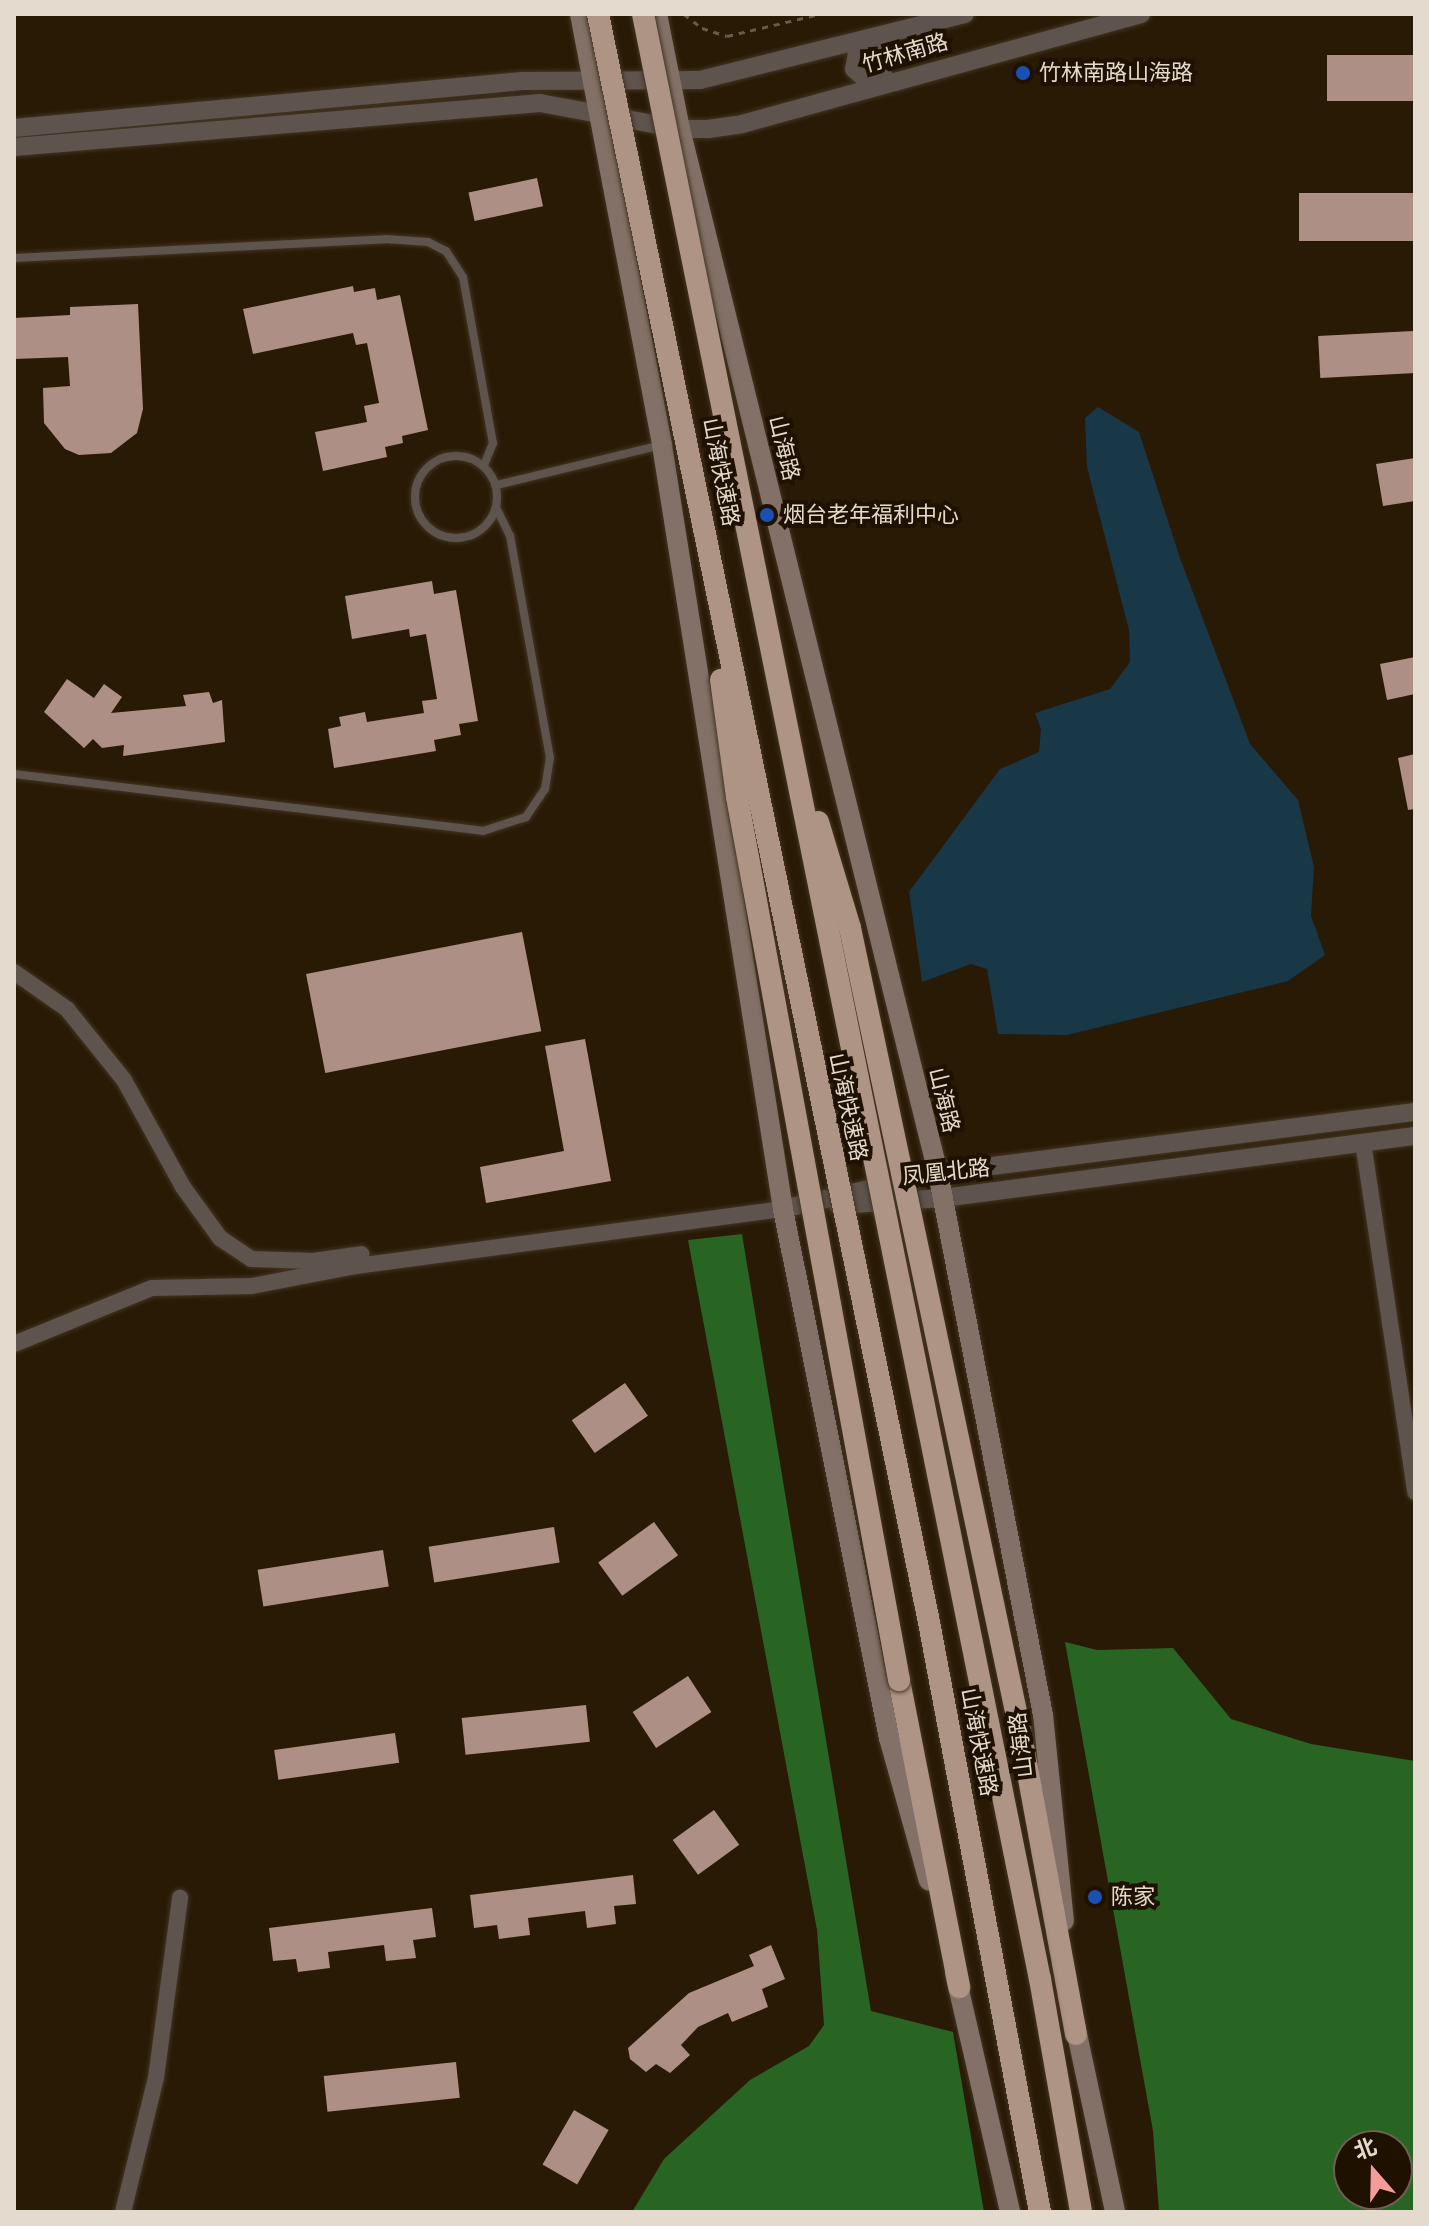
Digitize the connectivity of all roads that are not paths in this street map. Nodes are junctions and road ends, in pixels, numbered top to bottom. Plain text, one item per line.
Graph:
1 (580, 14) edge
2 (598, 14) edge
3 (643, 14) edge
4 (657, 14) edge
5 (965, 14) edge
6 (1141, 14) edge
7 (912, 29) junction
8 (919, 73) junction
9 (671, 82) junction
10 (593, 83) junction
11 (599, 110) junction
12 (14, 128) edge
13 (680, 129) junction
14 (14, 147) edge
15 (14, 258) edge
16 (683, 413) junction
17 (662, 445) junction
18 (484, 465) junction
19 (497, 485) junction
20 (497, 509) junction
21 (780, 695) junction
22 (14, 774) edge
23 (14, 972) edge
24 (1415, 1112) edge
25 (1415, 1136) edge
26 (1363, 1142) junction
27 (938, 1173) junction
28 (943, 1198) junction
29 (783, 1209) junction
30 (483, 1248) junction
31 (14, 1344) edge
32 (1415, 1492) edge
33 (180, 1898) dead end
34 (959, 1987) junction
35 (1076, 2034) junction
36 (123, 2212) edge
37 (1010, 2212) edge
38 (1040, 2212) edge
39 (1081, 2212) edge
40 (1115, 2212) edge

1 - 10 main road
2 - 16 highway, 山海快速路, bridge
3 - 21 highway, 山海快速路, bridge
4 - 9 main road, 山海路
5 - 7 street, 竹林南路
6 - 8 street, 竹林南路
7 - 8 street
7 - 9 street, 竹林南路
8 - 13 street, 竹林南路
9 - 10 street, 竹林南路
9 - 13 main road, 山海路
10 - 11 main road
10 - 12 street, 竹林南路
11 - 13 street, 竹林南路
11 - 14 street, 竹林南路
11 - 17 main road
13 - 27 main road, 山海路
15 - 18 lane
16 - 34 highway, bridge
16 - 38 highway, 山海快速路, bridge
17 - 19 lane
17 - 29 main road
18 - 19 lane
18 - 20 lane
19 - 20 lane
20 - 22 lane
21 - 35 highway, bridge
21 - 39 highway, 山海快速路, bridge
23 - 30 street
24 - 27 street, 凤凰北路
25 - 26 street, 凤凰北路
26 - 28 street, 凤凰北路
26 - 32 street
27 - 28 main road, 山海路
27 - 29 street, 凤凰北路
28 - 29 street, 凤凰北路
28 - 35 main road, 山海路
29 - 30 street
29 - 34 main road
30 - 31 street
33 - 36 street
34 - 37 main road
35 - 40 main road, 山海路

